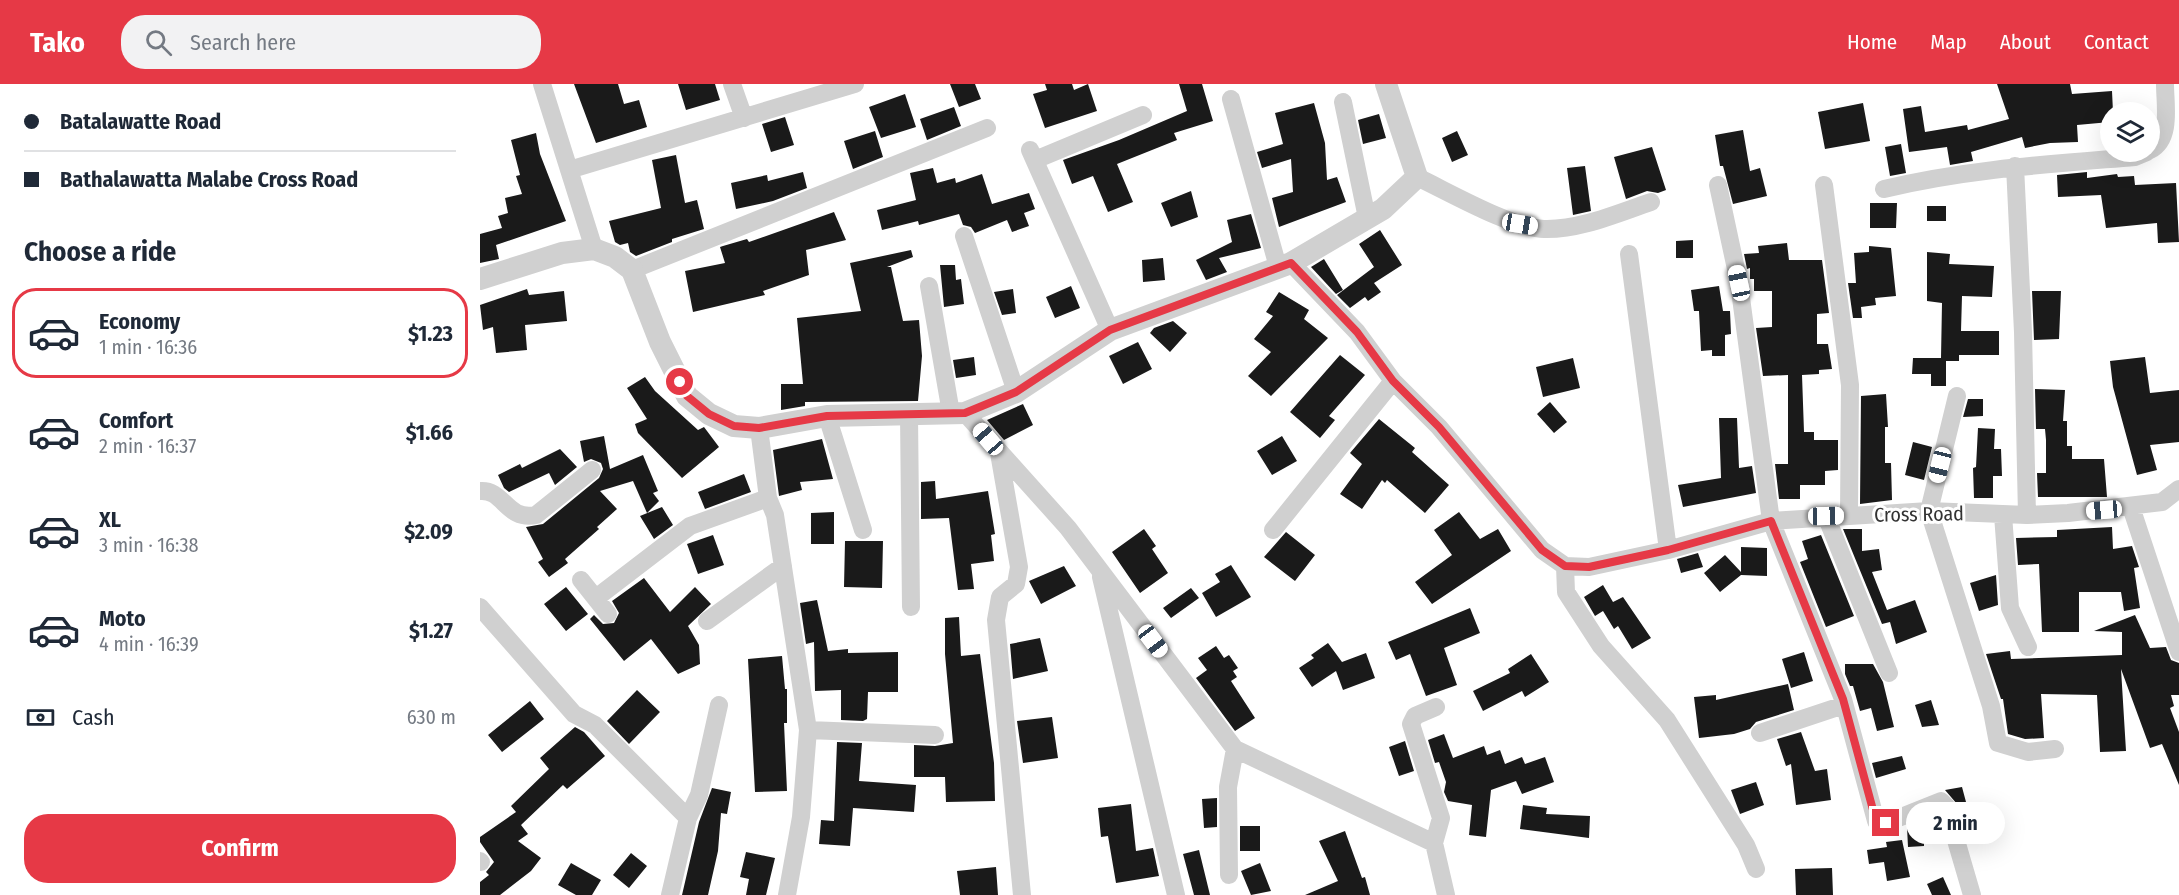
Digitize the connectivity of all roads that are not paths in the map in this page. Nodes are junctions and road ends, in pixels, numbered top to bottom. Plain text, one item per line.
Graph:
1 (542, 84) edge
2 (732, 84) edge
3 (855, 84) edge
4 (1386, 84) edge
5 (2165, 84) edge
6 (2171, 84) edge
7 (1231, 99) dead end
8 (1343, 102) dead end
9 (1143, 115) dead end
10 (744, 118) junction
11 (987, 128) dead end
12 (2160, 139) edge
13 (2100, 160) edge
14 (2015, 166) junction
15 (569, 170) junction
16 (1417, 177) junction
17 (1718, 185) dead end
18 (1824, 185) dead end
19 (1884, 189) dead end
20 (1651, 202) dead end
21 (1367, 218) junction
22 (964, 236) dead end
23 (594, 249) junction
24 (1629, 254) dead end
25 (1285, 265) junction
26 (633, 270) junction
27 (480, 279) edge
28 (929, 286) dead end
29 (1110, 330) junction
30 (1393, 381) junction
31 (1016, 392) junction
32 (1957, 396) dead end
33 (958, 413) junction
34 (909, 414) junction
35 (827, 416) junction
36 (759, 428) junction
37 (999, 452) junction
38 (592, 470) dead end
39 (2179, 489) edge
40 (480, 492) edge
41 (768, 498) junction
42 (2131, 507) junction
43 (1929, 512) junction
44 (2003, 514) junction
45 (1849, 515) junction
46 (2027, 515) junction
47 (1826, 516) junction
48 (1771, 521) junction
49 (863, 530) dead end
50 (1273, 530) dead end
51 (1668, 550) junction
52 (783, 566) junction
53 (1565, 566) junction
54 (1099, 570) junction
55 (581, 580) dead end
56 (596, 598) junction
57 (480, 607) edge
58 (910, 607) dead end
59 (609, 614) dead end
60 (706, 621) dead end
61 (2028, 647) dead end
62 (2179, 652) edge
63 (1889, 673) dead end
64 (719, 705) dead end
65 (1844, 705) junction
66 (1436, 706) dead end
67 (808, 730) junction
68 (1760, 733) dead end
69 (935, 735) dead end
70 (1235, 749) junction
71 (2055, 749) dead end
72 (688, 819) junction
73 (1434, 843) junction
74 (1756, 869) dead end
75 (1229, 875) dead end
76 (670, 895) edge
77 (787, 895) edge
78 (1022, 895) edge
79 (1176, 895) edge
80 (1446, 895) edge
81 (1972, 895) edge

1 - 15 street
2 - 10 street
3 - 10 street
4 - 16 street
5 - 6 street
5 - 12 street
7 - 25 street
8 - 21 street
9 - 29 street
10 - 15 street
11 - 26 street
13 - 14 street
14 - 19 street
14 - 46 street
15 - 23 street
16 - 20 street
16 - 21 street
17 - 48 street
18 - 45 street
21 - 25 street
22 - 31 street
23 - 26 street
23 - 27 street
24 - 51 street
25 - 29 street
25 - 30 street
26 - 36 street
28 - 33 street
29 - 31 street
30 - 50 street
30 - 53 street
31 - 33 street
32 - 43 street
33 - 34 street
33 - 37 street
34 - 35 street
34 - 58 street
35 - 36 street
35 - 49 street
36 - 41 street
37 - 54 street
37 - 78 street
38 - 40 street
39 - 42 street, Cross Road
41 - 52 street
41 - 56 street
42 - 46 street, Cross Road
42 - 62 street
43 - 44 street, Cross Road
43 - 45 street, Cross Road
43 - 71 street
44 - 46 street, Cross Road
44 - 61 street
45 - 47 street, Cross Road
47 - 48 street, Cross Road
47 - 63 street
48 - 51 street, Cross Road
48 - 65 street
51 - 53 street, Cross Road
52 - 60 street
52 - 67 street
53 - 74 street
54 - 70 street
54 - 79 street
55 - 56 street
56 - 59 street
57 - 72 street
64 - 72 street
65 - 68 street
65 - 81 street
66 - 73 street
67 - 69 street
67 - 77 street
70 - 73 street
70 - 75 street
72 - 76 street
73 - 80 street

